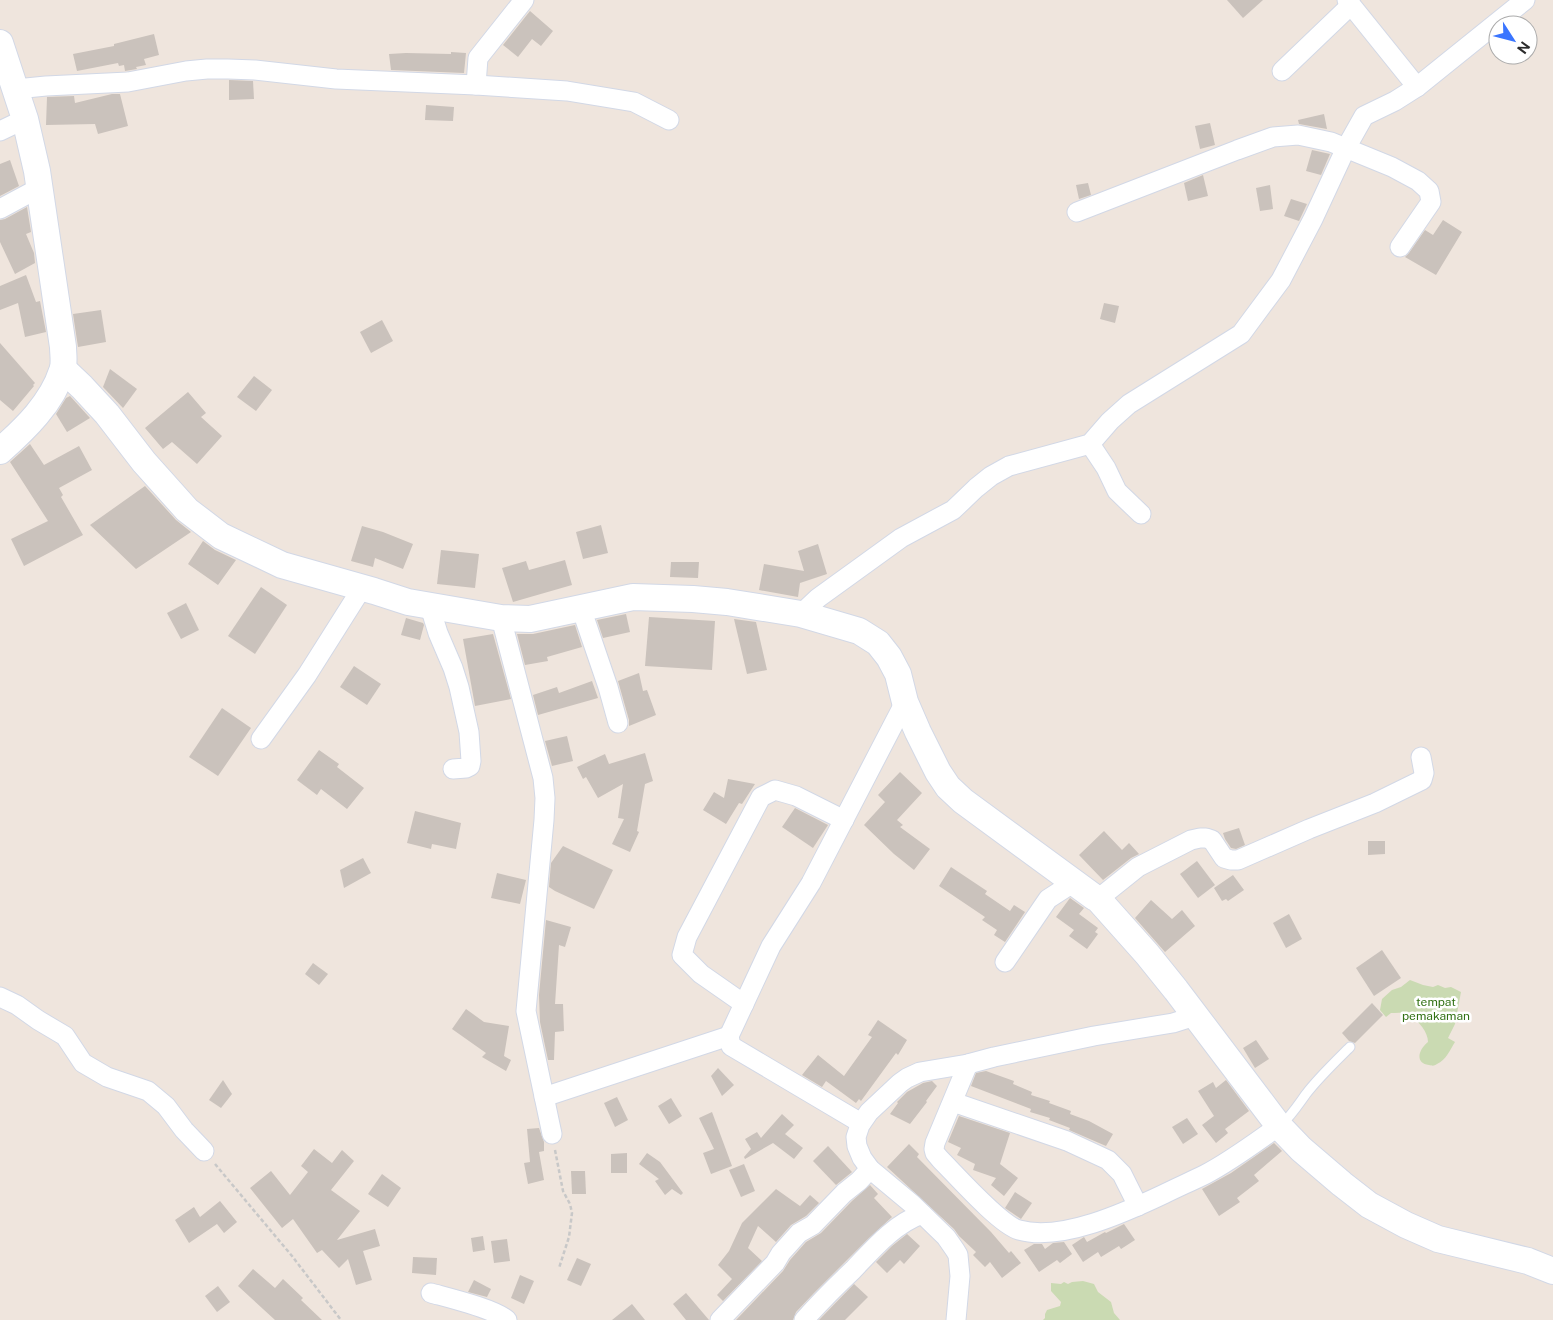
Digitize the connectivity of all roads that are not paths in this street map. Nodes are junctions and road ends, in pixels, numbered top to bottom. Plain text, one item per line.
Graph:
1 (524, 0) edge
2 (1526, 0) edge
3 (1349, 2) edge
4 (0, 43) edge
5 (1282, 71) dead end
6 (476, 85) junction
7 (1417, 87) junction
8 (16, 89) junction
9 (25, 119) junction
10 (669, 120) dead end
11 (0, 131) edge
12 (1346, 148) junction
13 (39, 188) junction
14 (0, 209) edge
15 (1077, 212) dead end
16 (1400, 247) dead end
17 (58, 380) junction
18 (1090, 444) junction
19 (0, 451) edge
20 (1141, 514) dead end
21 (362, 588) junction
22 (430, 607) junction
23 (581, 608) junction
24 (801, 614) junction
25 (501, 618) junction
26 (905, 702) junction
27 (618, 723) dead end
28 (261, 739) dead end
29 (1421, 757) dead end
30 (453, 769) dead end
31 (844, 820) junction
32 (1071, 881) junction
33 (1098, 898) junction
34 (1005, 962) dead end
35 (0, 998) edge
36 (744, 1004) junction
37 (1195, 1016) junction
38 (729, 1036) junction
39 (1350, 1047) dead end
40 (968, 1064) junction
41 (544, 1097) junction
42 (952, 1102) junction
43 (861, 1123) junction
44 (1279, 1126) junction
45 (552, 1134) road end
46 (204, 1151) road end
47 (870, 1169) junction
48 (1138, 1206) junction
49 (922, 1214) junction
50 (1553, 1271) edge
51 (431, 1292) dead end
52 (507, 1320) edge
53 (720, 1320) edge
54 (804, 1320) edge
55 (956, 1320) edge

1 - 6 street
2 - 7 street
3 - 5 street
3 - 7 street
4 - 8 street
6 - 8 street
6 - 10 street
7 - 12 street
8 - 9 street
9 - 11 street
9 - 13 street
12 - 15 street
12 - 16 street
12 - 18 street
13 - 14 street
13 - 17 street
17 - 19 street
17 - 21 street
18 - 20 street
18 - 24 street
21 - 22 street
21 - 28 street
22 - 25 street
22 - 30 street
23 - 24 street
23 - 25 street
23 - 27 street
24 - 26 street
25 - 41 street
26 - 31 street
26 - 32 street
29 - 33 street
31 - 36 street
31 - 36 street
32 - 33 street
32 - 34 street
33 - 37 street
35 - 46 street
36 - 38 street
37 - 40 street
37 - 44 street
38 - 41 street
38 - 43 street
39 - 44 lane
40 - 42 street
40 - 43 street
41 - 45 street
42 - 48 street
42 - 48 street
43 - 47 street
44 - 48 street
44 - 50 street
47 - 49 street
47 - 53 street
49 - 54 street
49 - 55 street
51 - 52 street

